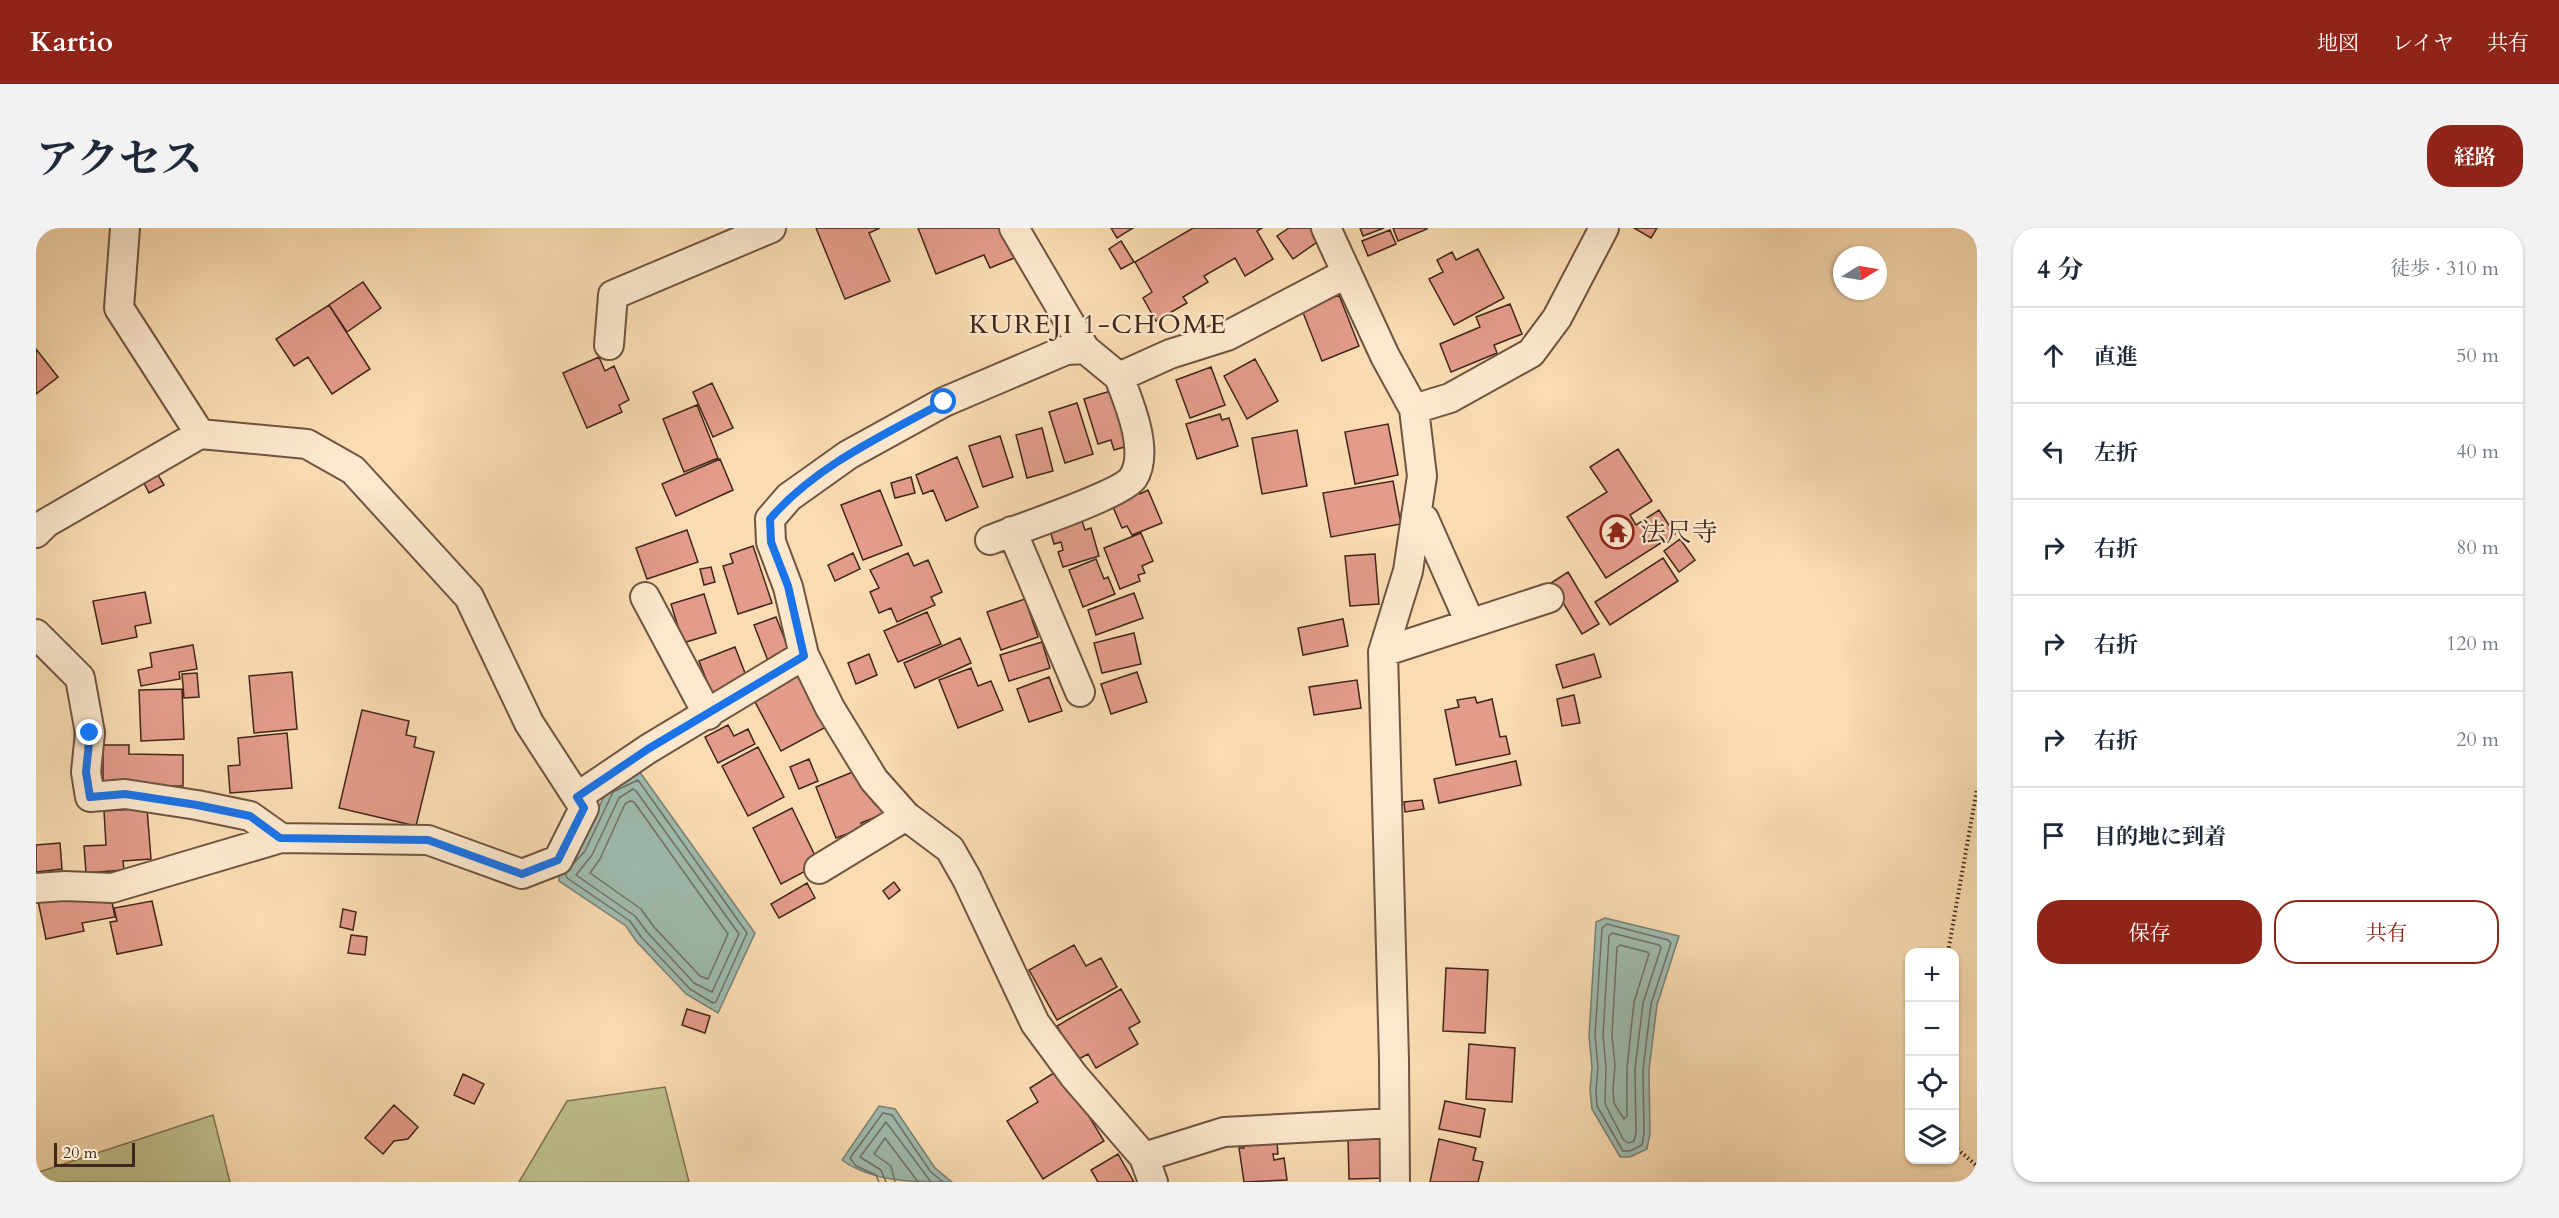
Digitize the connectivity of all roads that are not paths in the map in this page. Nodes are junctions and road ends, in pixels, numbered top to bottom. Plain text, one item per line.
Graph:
1 (125, 228) edge
2 (1014, 228) edge
3 (1326, 228) edge
4 (1604, 228) edge
5 (759, 231) edge
6 (1347, 273) junction
7 (609, 345) dead end
8 (1085, 349) junction
9 (1119, 377) junction
10 (1414, 409) junction
11 (200, 434) junction
12 (1416, 515) junction
13 (36, 533) edge
14 (645, 597) dead end
15 (1549, 597) dead end
16 (1470, 623) junction
17 (36, 634) edge
18 (1383, 652) junction
19 (804, 656) junction
20 (1080, 692) dead end
21 (708, 715) junction
22 (577, 797) junction
23 (906, 816) junction
24 (280, 838) junction
25 (819, 869) dead end
26 (36, 888) edge
27 (1394, 1123) junction
28 (1149, 1170) edge
29 (1395, 1182) edge

1 - 11 street
2 - 8 street
3 - 6 street
4 - 10 street
5 - 7 street
6 - 9 street
6 - 10 street
8 - 9 street
8 - 19 street
9 - 20 street
10 - 12 street
11 - 13 street
11 - 22 street
12 - 16 street
12 - 18 street
14 - 21 street
15 - 16 street
16 - 18 street
17 - 24 street
18 - 27 street
19 - 21 street
19 - 23 street
21 - 22 street
22 - 24 street
23 - 25 street
23 - 28 street
24 - 26 street
27 - 28 street
27 - 29 street

